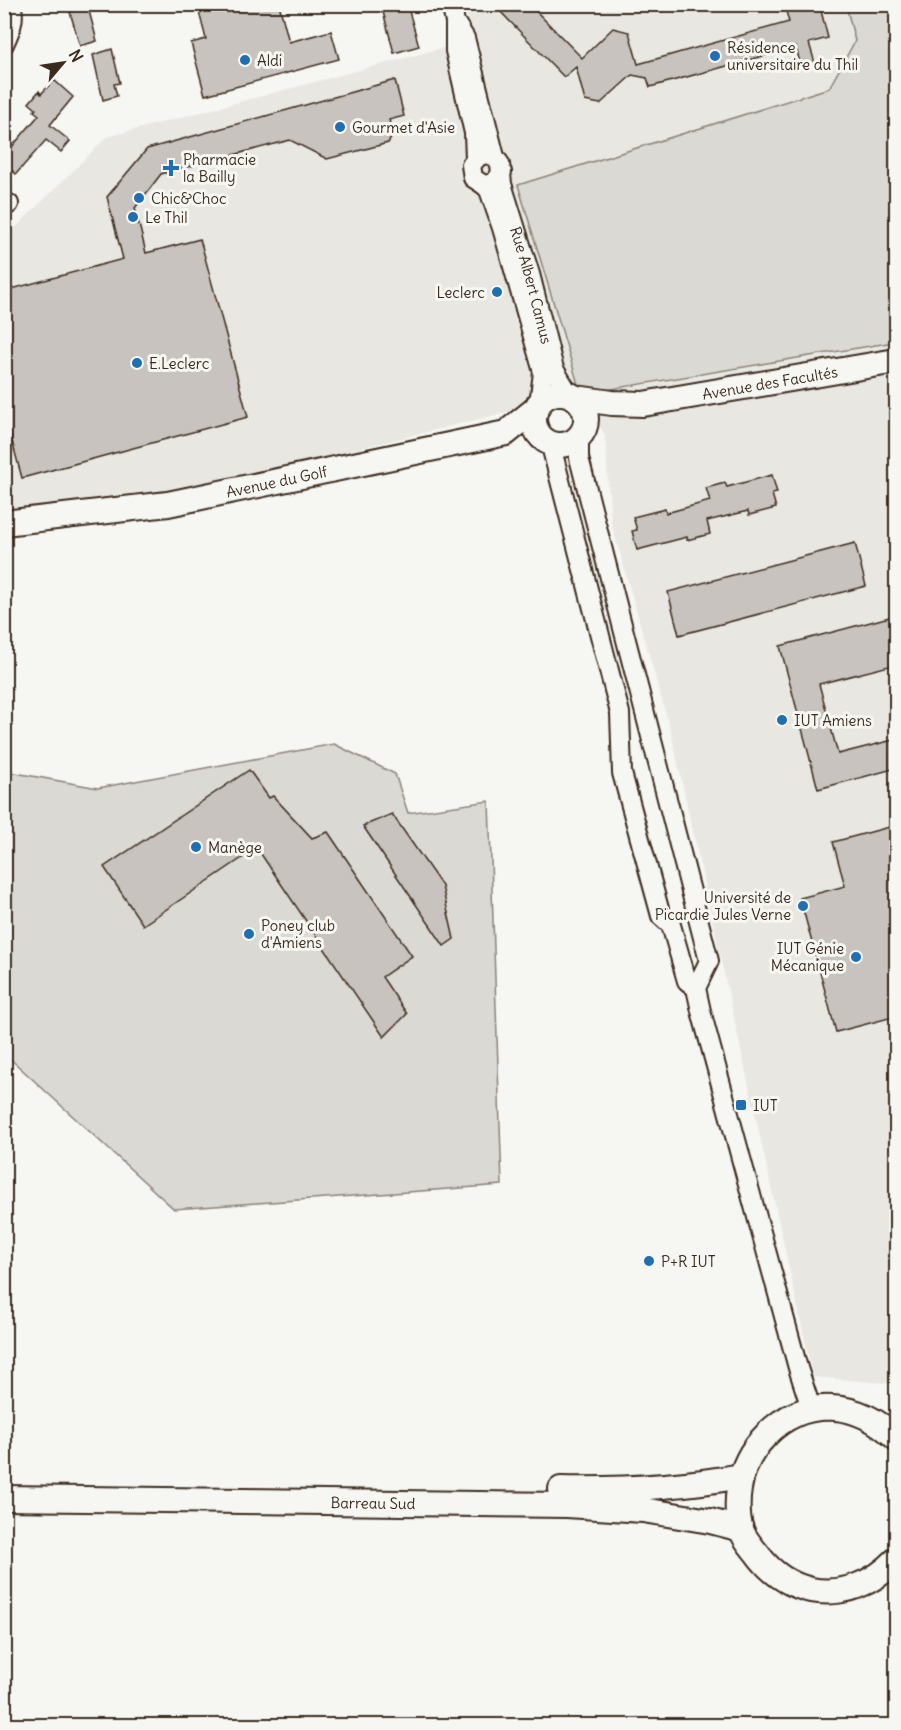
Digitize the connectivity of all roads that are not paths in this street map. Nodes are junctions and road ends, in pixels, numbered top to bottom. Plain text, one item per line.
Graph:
1 (11, 4) edge
2 (453, 13) edge
3 (4, 44) edge
4 (475, 159) junction
5 (498, 164) junction
6 (484, 185) junction
7 (897, 361) edge
8 (573, 396) junction
9 (643, 404) junction
10 (538, 406) junction
11 (506, 433) junction
12 (580, 435) junction
13 (546, 440) junction
14 (4, 523) edge
15 (696, 988) junction
16 (811, 1408) junction
17 (897, 1438) edge
18 (741, 1476) junction
19 (4, 1484) edge
20 (4, 1498) edge
21 (741, 1529) junction
22 (897, 1560) edge

1 - 3 street
2 - 4 street, Rue Albert Camus
2 - 5 street, Rue Albert Camus
4 - 5 street
4 - 6 street
5 - 6 street
5 - 8 street, Rue Albert Camus
6 - 10 street, Rue Albert Camus
7 - 9 main road, Avenue des Facultés
8 - 9 main road, Avenue des Facultés
8 - 10 main road
8 - 12 main road
9 - 12 main road, Avenue des Facultés
10 - 11 main road, Avenue du Golf
10 - 13 main road
11 - 13 main road
11 - 14 main road, Avenue du Golf
12 - 13 main road
12 - 15 street
13 - 15 street
15 - 16 street
16 - 17 main road
16 - 18 main road
18 - 19 main road, Barreau Sud
18 - 21 main road
20 - 21 main road, Barreau Sud
21 - 22 main road

